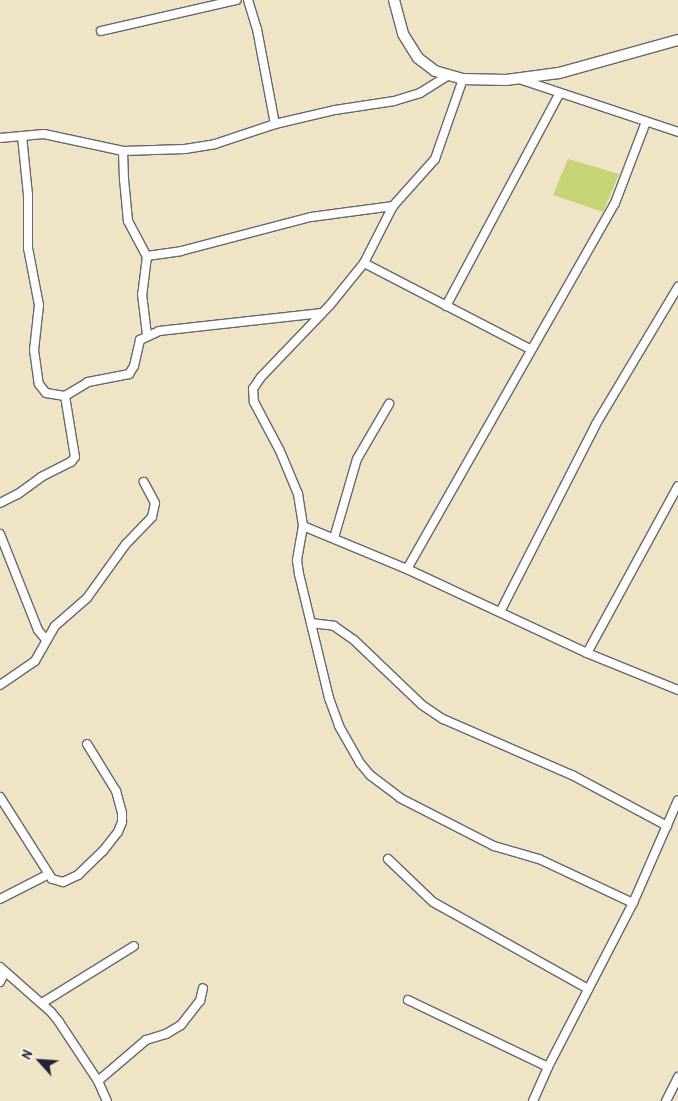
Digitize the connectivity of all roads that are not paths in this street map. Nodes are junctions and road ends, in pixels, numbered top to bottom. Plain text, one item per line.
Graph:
1 (236, 0) edge
2 (248, 0) edge
3 (394, 0) edge
4 (101, 30) dead end
5 (678, 40) edge
6 (447, 76) junction
7 (463, 79) junction
8 (518, 79) junction
9 (559, 94) junction
10 (646, 122) junction
11 (275, 124) junction
12 (678, 132) edge
13 (22, 136) junction
14 (0, 138) edge
15 (124, 152) junction
16 (393, 206) junction
17 (147, 256) junction
18 (364, 263) junction
19 (678, 287) edge
20 (446, 306) junction
21 (322, 313) junction
22 (147, 335) junction
23 (530, 349) junction
24 (65, 396) junction
25 (389, 404) dead end
26 (144, 482) dead end
27 (678, 486) edge
28 (0, 503) edge
29 (303, 526) junction
30 (0, 534) edge
31 (334, 538) junction
32 (407, 569) junction
33 (500, 612) junction
34 (310, 623) junction
35 (46, 640) junction
36 (587, 653) junction
37 (0, 685) edge
38 (678, 690) edge
39 (87, 744) dead end
40 (0, 797) edge
41 (678, 800) edge
42 (667, 826) junction
43 (388, 859) dead end
44 (47, 875) junction
45 (0, 899) edge
46 (633, 903) junction
47 (134, 946) dead end
48 (2, 970) edge
49 (0, 982) edge
50 (204, 988) dead end
51 (588, 989) junction
52 (408, 1000) dead end
53 (42, 1003) junction
54 (548, 1067) junction
55 (677, 1080) edge
56 (98, 1081) junction
57 (107, 1101) edge
58 (533, 1101) edge
59 (666, 1101) edge

1 - 4 street
2 - 11 street
3 - 6 street
5 - 8 street
6 - 7 street
6 - 11 street
7 - 8 street
7 - 16 street
8 - 9 street
9 - 10 street
9 - 20 street
10 - 12 street
10 - 23 street
11 - 15 street
13 - 14 street
13 - 15 street
13 - 24 street
15 - 17 street
16 - 17 street
16 - 18 street
17 - 22 street
18 - 20 street
18 - 21 street
19 - 33 street
20 - 23 street
21 - 22 street
21 - 29 street
22 - 24 street
23 - 32 street
24 - 28 street
25 - 31 street
26 - 35 street
27 - 36 street
29 - 31 street
29 - 34 street
30 - 35 street
31 - 32 street
32 - 33 street
33 - 36 street
34 - 42 street
34 - 46 street
35 - 37 street
36 - 38 street
39 - 44 street
40 - 44 street
41 - 42 street
42 - 46 street
43 - 51 street
44 - 45 street
46 - 51 street
47 - 53 street
48 - 49 street
48 - 53 street
50 - 56 street
51 - 54 street
52 - 54 street
53 - 56 street
54 - 58 street
55 - 59 street
56 - 57 street

